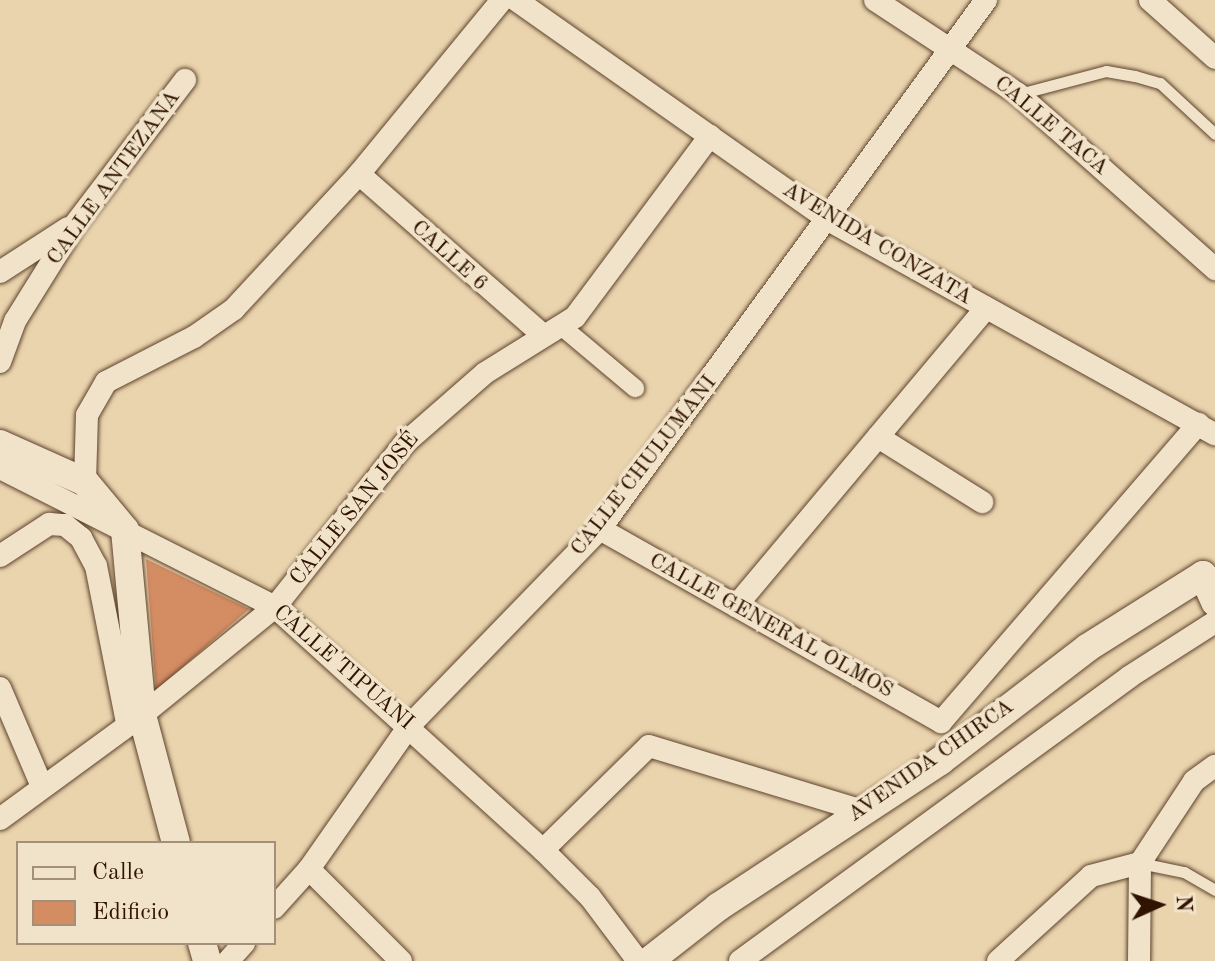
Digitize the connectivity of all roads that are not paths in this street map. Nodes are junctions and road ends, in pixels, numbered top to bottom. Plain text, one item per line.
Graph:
1 (502, 0) edge
2 (516, 0) edge
3 (875, 0) edge
4 (986, 0) edge
5 (1150, 0) edge
6 (954, 51) junction
7 (1215, 58) edge
8 (185, 80) dead end
9 (1018, 94) junction
10 (1215, 134) edge
11 (710, 136) junction
12 (359, 174) junction
13 (830, 221) junction
14 (76, 223) junction
15 (1215, 269) edge
16 (0, 272) edge
17 (986, 308) junction
18 (551, 330) junction
19 (0, 362) edge
20 (635, 388) dead end
21 (1206, 429) edge
22 (878, 437) junction
23 (0, 444) edge
24 (0, 468) edge
25 (85, 482) junction
26 (982, 502) dead end
27 (600, 529) junction
28 (125, 530) junction
29 (0, 556) edge
30 (1209, 570) edge
31 (1215, 602) edge
32 (736, 606) junction
33 (275, 607) junction
34 (1215, 622) edge
35 (0, 688) edge
36 (135, 719) junction
37 (410, 725) junction
38 (1215, 766) edge
39 (41, 784) junction
40 (860, 810) junction
41 (0, 819) edge
42 (175, 841) edge
43 (543, 850) junction
44 (1140, 863) junction
45 (309, 869) junction
46 (1215, 890) edge
47 (276, 906) edge
48 (242, 945) edge
49 (228, 961) edge
50 (401, 961) edge
51 (638, 961) edge
52 (649, 961) edge
53 (740, 961) edge
54 (998, 961) edge
55 (1139, 961) edge

1 - 12 street
2 - 11 street, AVENIDA CONZATA
3 - 6 street, CALLE TACA
4 - 6 street, CALLE CHULUMANI
5 - 7 street
6 - 9 street, CALLE TACA
6 - 13 street, CALLE CHULUMANI
8 - 14 street, CALLE ANTEZANA
9 - 10 lane
9 - 15 street, CALLE TACA
11 - 13 street, AVENIDA CONZATA
11 - 18 street, CALLE SAN JOSÉ
12 - 18 street, CALLE 6
12 - 25 street
13 - 17 street, AVENIDA CONZATA
13 - 27 street, CALLE CHULUMANI
14 - 16 street
14 - 19 street, CALLE ANTEZANA
17 - 21 street, AVENIDA CONZATA
17 - 22 street
18 - 20 street
18 - 33 street, CALLE SAN JOSÉ
21 - 32 street, CALLE GENERAL OLMOS
22 - 26 street
22 - 32 street
23 - 25 street, CALLE TIPUANI
24 - 28 street
25 - 28 street, CALLE TIPUANI
27 - 32 street, CALLE GENERAL OLMOS
27 - 37 street, CALLE CHULUMANI
28 - 33 street, CALLE TIPUANI
28 - 36 street
29 - 36 street
30 - 31 street
30 - 40 street, AVENIDA CHIRCA
33 - 36 street, CALLE SAN JOSÉ
33 - 37 street, CALLE TIPUANI
34 - 53 street
35 - 39 street
36 - 39 street, CALLE SAN JOSÉ
36 - 42 street
37 - 43 street, CALLE TIPUANI
37 - 45 street, CALLE CHULUMANI
38 - 44 street
39 - 41 street, CALLE SAN JOSÉ
40 - 43 street
40 - 52 street, AVENIDA CHIRCA
43 - 51 street, CALLE TIPUANI
44 - 46 lane
44 - 54 street
44 - 55 street
45 - 47 street, CALLE CHULUMANI
45 - 50 street
48 - 49 street

